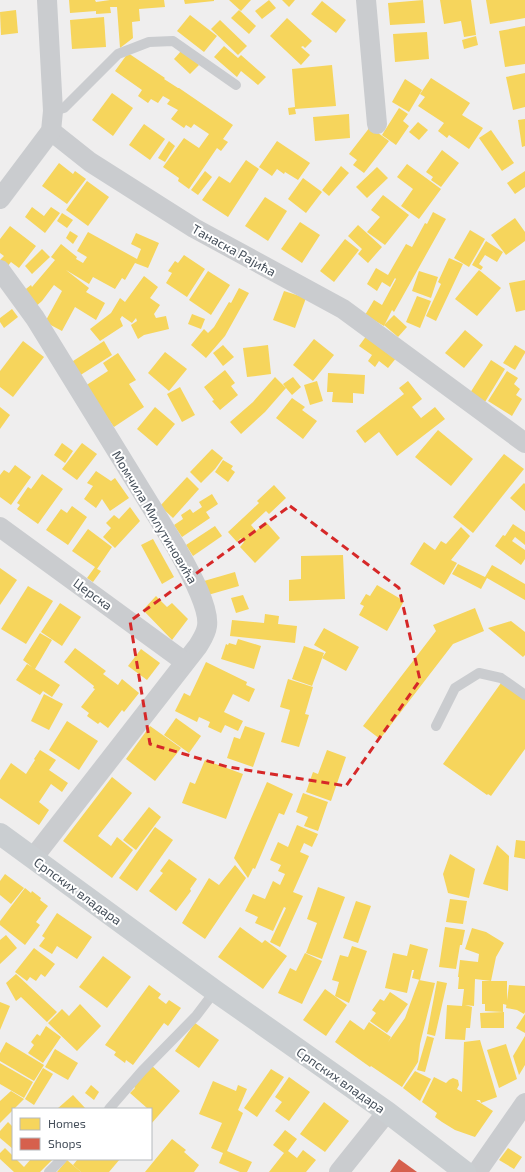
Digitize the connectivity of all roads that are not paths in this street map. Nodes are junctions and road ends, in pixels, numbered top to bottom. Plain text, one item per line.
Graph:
1 (47, 0) edge
2 (366, 0) edge
3 (236, 84) dead end
4 (53, 111) junction
5 (377, 124) dead end
6 (50, 131) junction
7 (0, 199) edge
8 (0, 270) edge
9 (525, 443) edge
10 (0, 527) edge
11 (185, 662) junction
12 (525, 695) edge
13 (436, 726) dead end
14 (0, 834) edge
15 (33, 858) junction
16 (215, 991) junction
17 (525, 1103) edge
18 (110, 1108) edge
19 (387, 1112) junction
20 (61, 1160) edge
21 (49, 1172) edge
22 (339, 1172) edge
23 (465, 1172) edge
24 (478, 1172) edge

1 - 4 street
2 - 5 street
3 - 4 lane
4 - 6 street
6 - 7 street
6 - 9 street, Танаска Рајића
8 - 11 street, Момчила Милутиновића
10 - 11 street, Церска
11 - 15 street, Момчила Милутиновића
12 - 13 lane
14 - 15 main road, Српских владара
15 - 16 main road, Српских владара
16 - 18 lane
16 - 19 main road, Српских владара
17 - 24 street
19 - 22 street
19 - 23 main road, Српских владара
20 - 21 lane

